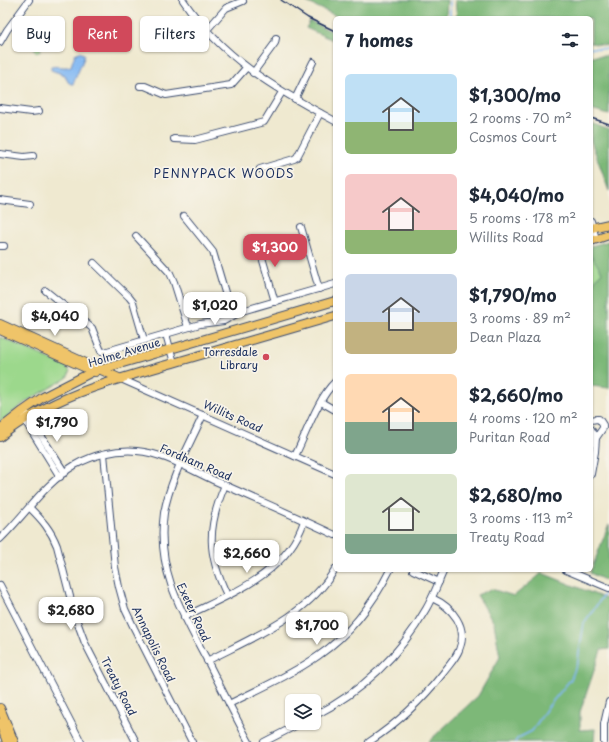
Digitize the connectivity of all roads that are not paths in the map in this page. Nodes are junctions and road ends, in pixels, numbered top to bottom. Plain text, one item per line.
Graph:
1 (29, 0) edge
2 (183, 0) edge
3 (243, 1) edge
4 (195, 16) edge
5 (209, 28) edge
6 (209, 34) edge
7 (276, 38) dead end
8 (0, 42) edge
9 (313, 62) dead end
10 (246, 68) junction
11 (253, 73) junction
12 (140, 86) dead end
13 (282, 92) junction
14 (295, 99) junction
15 (0, 108) edge
16 (39, 111) dead end
17 (320, 113) junction
18 (333, 119) edge
19 (174, 139) dead end
20 (0, 154) edge
21 (33, 156) dead end
22 (260, 169) dead end
23 (0, 200) edge
24 (30, 204) dead end
25 (184, 216) dead end
26 (609, 224) edge
27 (593, 226) edge
28 (301, 227) dead end
29 (609, 235) edge
30 (136, 236) dead end
31 (257, 240) dead end
32 (594, 240) edge
33 (94, 263) dead end
34 (333, 285) edge
35 (319, 289) junction
36 (46, 291) dead end
37 (275, 302) junction
38 (333, 302) edge
39 (298, 312) junction
40 (232, 316) junction
41 (333, 317) edge
42 (0, 324) edge
43 (302, 326) junction
44 (188, 328) junction
45 (0, 330) edge
46 (166, 334) junction
47 (144, 340) junction
48 (170, 349) junction
49 (174, 363) junction
50 (101, 369) junction
51 (92, 372) junction
52 (121, 379) junction
53 (333, 384) edge
54 (321, 402) junction
55 (333, 409) edge
56 (25, 415) junction
57 (203, 415) junction
58 (593, 420) edge
59 (0, 429) edge
60 (593, 433) edge
61 (0, 437) edge
62 (596, 438) junction
63 (104, 454) junction
64 (295, 456) junction
65 (593, 463) edge
66 (180, 465) junction
67 (333, 473) edge
68 (62, 474) junction
69 (225, 485) junction
70 (30, 508) junction
71 (304, 521) junction
72 (333, 534) edge
73 (0, 540) edge
74 (333, 572) edge
75 (389, 572) edge
76 (417, 572) edge
77 (443, 572) edge
78 (571, 572) edge
79 (439, 582) junction
80 (0, 585) edge
81 (607, 587) edge
82 (227, 595) junction
83 (432, 598) junction
84 (184, 617) junction
85 (207, 661) junction
86 (609, 702) edge
87 (229, 704) junction
88 (0, 708) edge
89 (321, 712) edge
90 (0, 723) edge
91 (287, 730) edge
92 (7, 742) edge
93 (14, 742) edge
94 (81, 742) edge
95 (136, 742) edge
96 (192, 742) edge
97 (249, 742) edge
98 (264, 742) edge
99 (369, 742) edge
100 (604, 742) edge

1 - 8 street
2 - 4 street
3 - 5 street
6 - 10 street
7 - 11 street
9 - 14 street
10 - 11 street
10 - 12 street
11 - 13 street
13 - 14 street
13 - 19 street
14 - 17 street
15 - 16 street
17 - 18 street
17 - 22 street
20 - 21 street
23 - 24 street
25 - 40 street
26 - 27 main road
28 - 35 street
29 - 32 main road
30 - 44 street
31 - 37 street
33 - 47 street
34 - 35 street
35 - 37 street
36 - 47 street
37 - 40 street
38 - 39 main road, Holme Avenue
39 - 43 main road
39 - 48 main road, Holme Avenue
40 - 44 street
41 - 43 main road, Holme Avenue
42 - 50 main road, Willits Road
43 - 49 main road, Holme Avenue
44 - 46 street
45 - 51 main road, Willits Road
46 - 47 street
46 - 48 street
48 - 49 street
48 - 50 main road, Holme Avenue
49 - 52 main road, Holme Avenue
50 - 51 main road, Holme Avenue
50 - 52 main road, Willits Road
51 - 52 main road, Willits Road
51 - 56 main road, Holme Avenue
52 - 56 main road, Holme Avenue
52 - 57 street, Willits Road
53 - 54 street
54 - 55 street
54 - 64 street
56 - 59 main road, Holme Avenue
56 - 61 main road, Holme Avenue
56 - 68 street
57 - 64 street, Willits Road
57 - 66 street, Exeter Road
58 - 62 street
60 - 62 street
62 - 65 street
63 - 66 street, Fordham Road
63 - 68 street, Fordham Road
63 - 96 street, Annapolis Road
64 - 67 street, Willits Road
66 - 69 street, Fordham Road
66 - 84 street, Exeter Road
68 - 70 street, Fordham Road
69 - 71 street, Fordham Road
69 - 82 street
70 - 73 street, Fordham Road
70 - 95 street, Treaty Road
71 - 72 street, Fordham Road
71 - 82 street
74 - 85 street
75 - 87 street
76 - 79 street
77 - 79 street
78 - 81 street
79 - 83 street
80 - 94 street
82 - 84 street
83 - 89 street
83 - 99 street
84 - 85 street, Exeter Road
85 - 87 street, Exeter Road
86 - 100 street
87 - 97 street, Exeter Road
88 - 93 main road
90 - 92 main road
91 - 98 street

